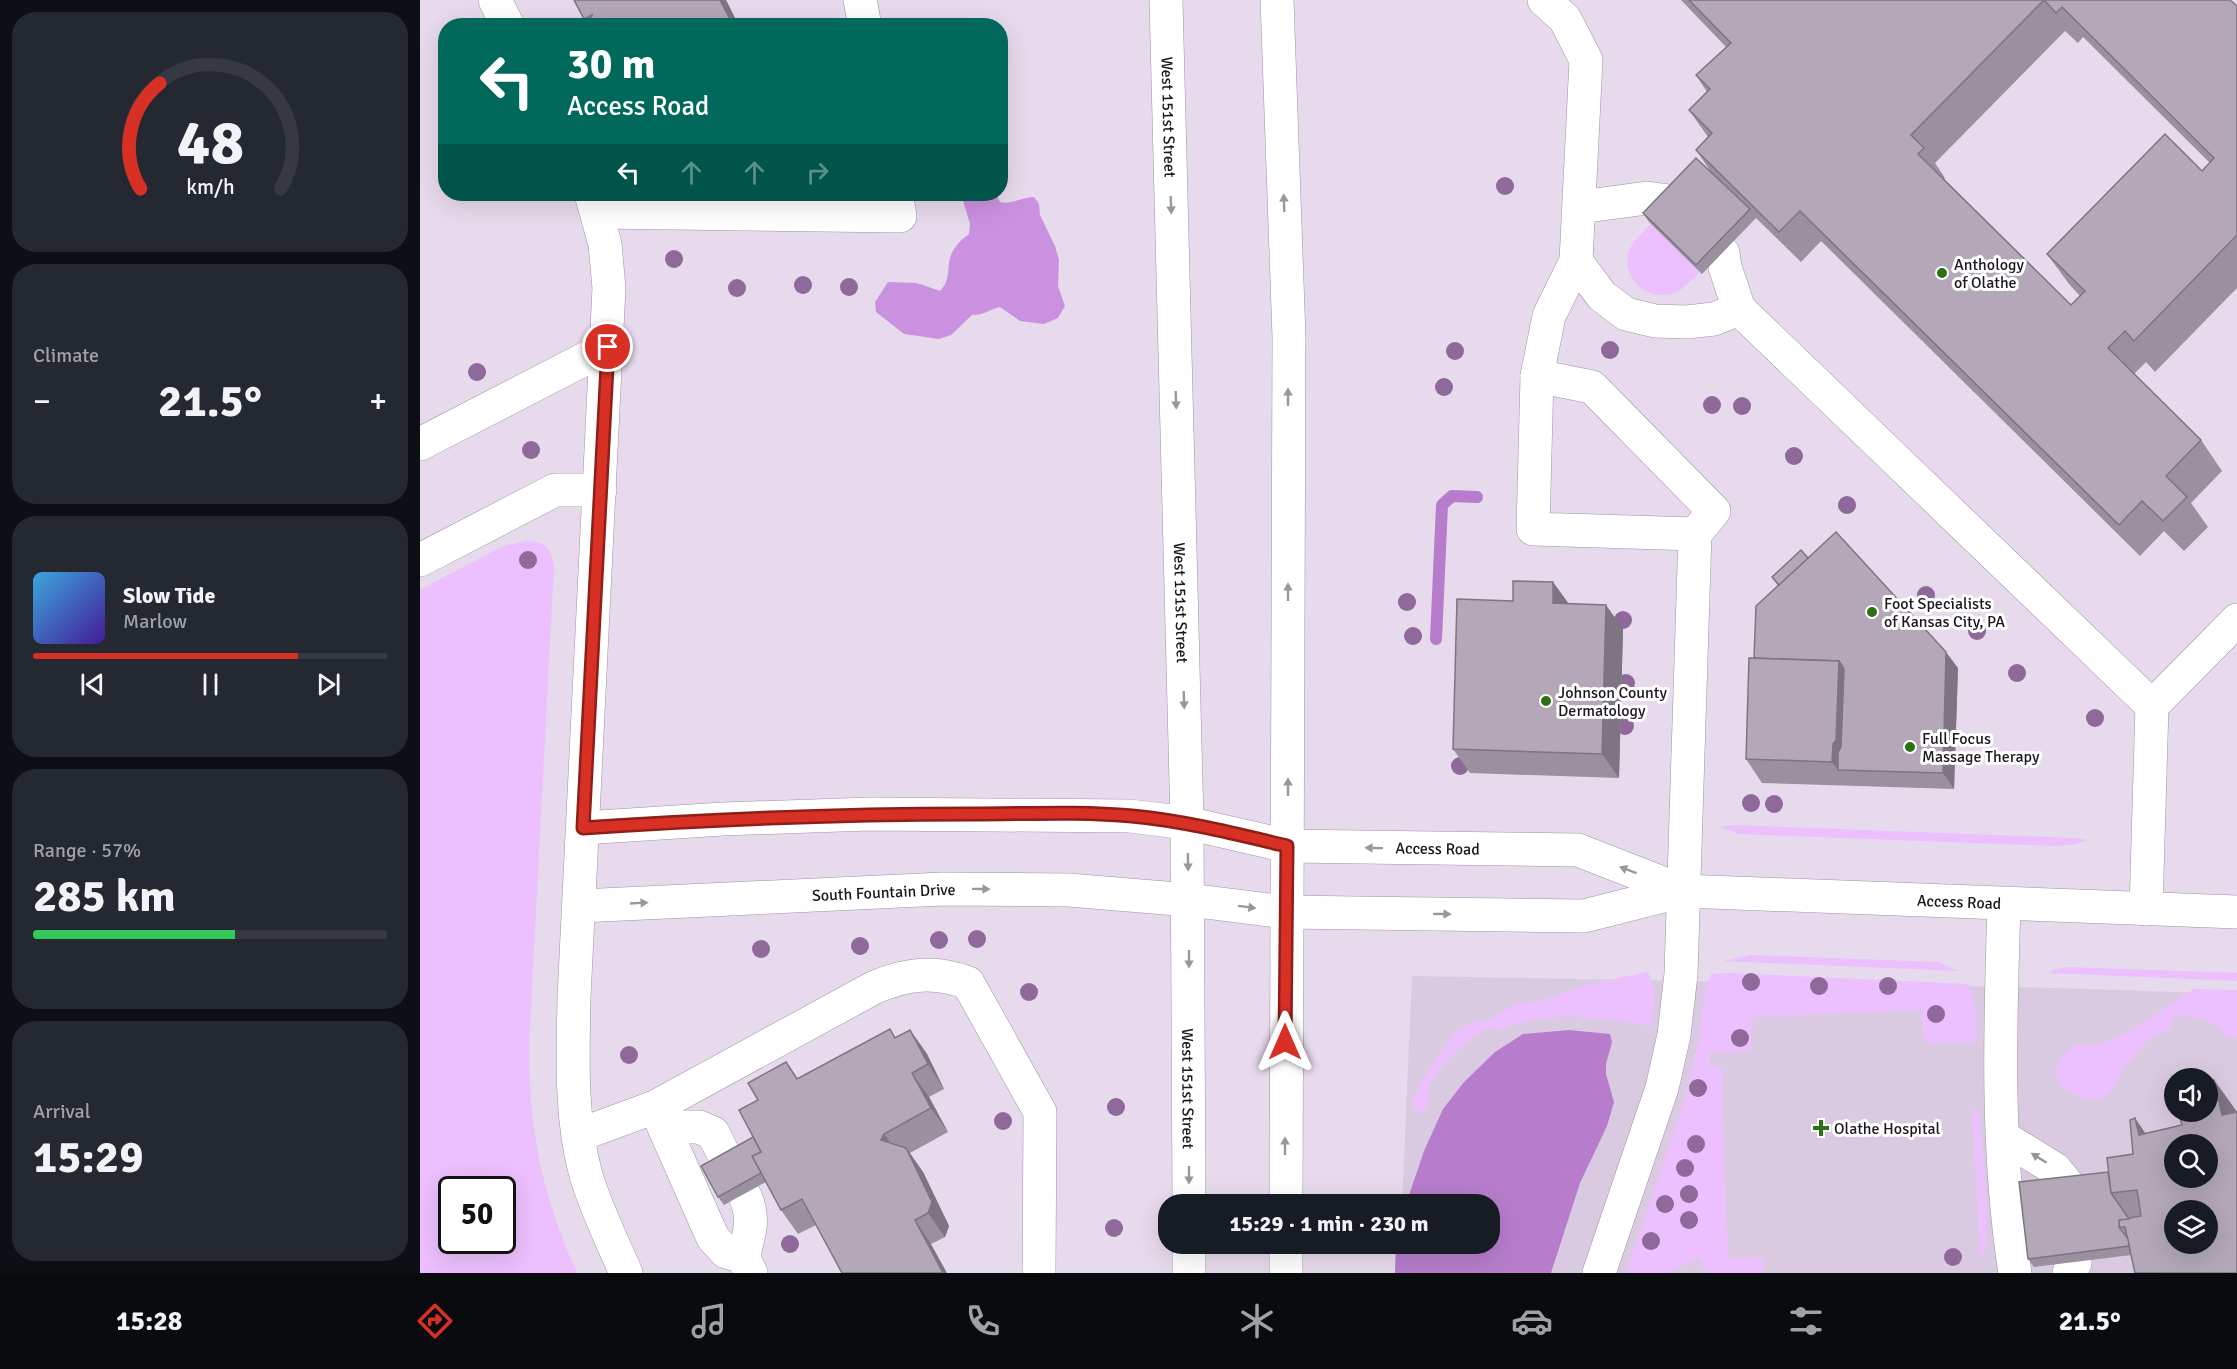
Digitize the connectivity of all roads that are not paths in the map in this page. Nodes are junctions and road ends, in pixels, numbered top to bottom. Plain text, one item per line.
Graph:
1 (495, 0) edge
2 (860, 0) edge
3 (1166, 0) edge
4 (1278, 0) edge
5 (1544, 0) edge
6 (504, 18) edge
7 (863, 18) edge
8 (897, 201) edge
9 (1669, 201) edge
10 (594, 203) edge
11 (1580, 207) junction
12 (1723, 253) dead end
13 (1576, 261) junction
14 (1739, 309) junction
15 (608, 347) junction
16 (1537, 376) junction
17 (420, 444) edge
18 (600, 490) junction
19 (1695, 534) junction
20 (420, 560) edge
21 (2237, 620) edge
22 (2152, 706) junction
23 (1187, 823) junction
24 (583, 828) junction
25 (1287, 846) junction
26 (1683, 891) junction
27 (1189, 900) junction
28 (2004, 904) junction
29 (580, 906) junction
30 (2146, 909) junction
31 (1285, 912) junction
32 (2237, 912) edge
33 (660, 1117) junction
34 (579, 1135) junction
35 (2003, 1137) junction
36 (728, 1162) edge
37 (2069, 1186) edge
38 (744, 1194) edge
39 (1189, 1194) edge
40 (1286, 1194) edge
41 (1189, 1254) edge
42 (1286, 1254) edge
43 (747, 1265) edge
44 (626, 1273) edge
45 (1039, 1273) edge
46 (1188, 1273) edge
47 (1286, 1273) edge
48 (1599, 1273) edge
49 (2015, 1273) edge

1 - 6 street
2 - 7 street
3 -> 23 street, West 151st Street
25 -> 4 street
5 - 11 street
8 - 10 street
9 - 11 street
10 - 15 street
11 - 13 street
12 - 14 street
13 - 14 street
13 - 16 street
14 - 22 street
15 - 17 street
15 - 18 street
16 - 19 street
16 - 19 street
18 - 20 street
18 - 24 street
19 - 26 street
21 - 22 street
22 - 30 street
23 - 24 street
23 - 25 street, Access Road
23 -> 27 street, West 151st Street
24 - 29 street
26 -> 25 street, Access Road
25 - 31 street
26 - 28 street, Access Road
31 -> 26 street, Access Road
26 - 48 street
29 -> 27 street, South Fountain Drive
27 -> 31 street, Access Road
27 -> 39 street, West 151st Street
28 - 30 street, Access Road
28 - 35 street
29 - 34 street
30 - 32 street, Access Road
40 -> 31 street
33 - 34 street
33 - 36 street
33 - 43 street
33 - 45 street
34 - 44 street
37 -> 35 street
35 - 49 street
38 - 43 street
41 - 46 street
42 - 47 street

